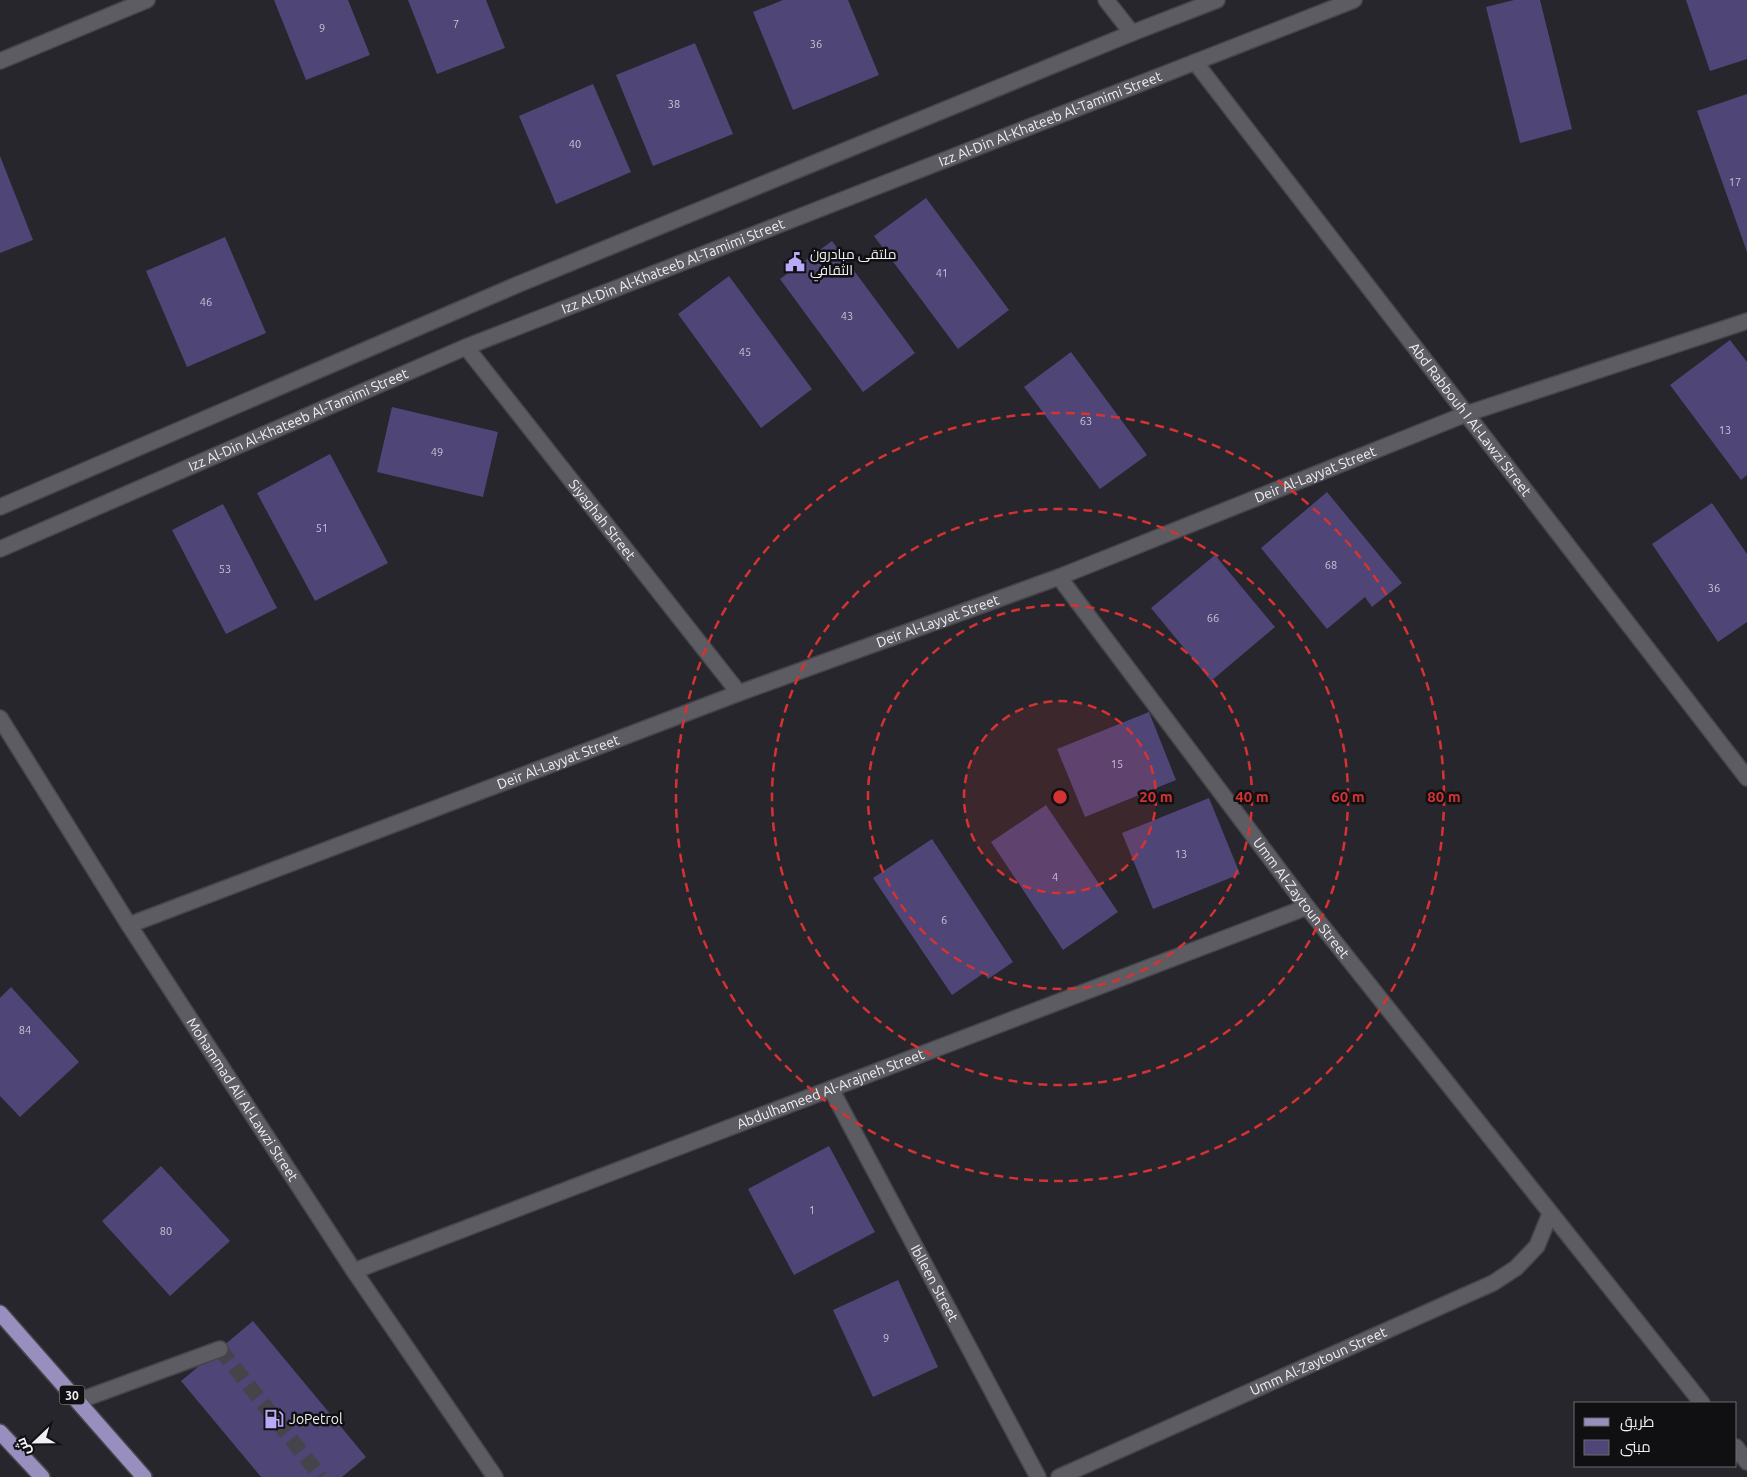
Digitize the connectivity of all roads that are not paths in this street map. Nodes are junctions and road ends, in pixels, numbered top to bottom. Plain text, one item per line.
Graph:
1 (146, 0) edge
2 (1106, 0) edge
3 (1217, 0) edge
4 (1354, 0) edge
5 (1132, 33) junction
6 (0, 61) edge
7 (1195, 62) junction
8 (1747, 321) edge
9 (466, 347) junction
10 (1466, 414) junction
11 (0, 507) edge
12 (0, 549) edge
13 (1059, 577) junction
14 (739, 693) junction
15 (0, 718) edge
16 (1747, 778) edge
17 (1307, 906) junction
18 (130, 925) junction
19 (831, 1089) junction
20 (1550, 1214) junction
21 (354, 1271) junction
22 (0, 1313) edge
23 (220, 1349) dead end
24 (78, 1401) junction
25 (1701, 1402) edge
26 (0, 1432) edge
27 (1737, 1448) edge
28 (1747, 1462) edge
29 (42, 1477) edge
30 (144, 1477) edge
31 (495, 1477) edge
32 (1038, 1477) edge
33 (1059, 1477) edge

1 - 6 street
2 - 5 street
3 - 5 street
4 - 7 street, Izz Al-Din Al-Khateeb Al-Tamimi Street
5 - 11 street
7 - 9 street, Izz Al-Din Al-Khateeb Al-Tamimi Street
7 - 10 street, Abd Rabbouh I Al-Lawzi Street
8 - 10 street, Deir Al-Layyat Street
9 - 12 street, Izz Al-Din Al-Khateeb Al-Tamimi Street
9 - 14 street, Siyaghah Street
10 - 13 street, Deir Al-Layyat Street
10 - 16 street, Abd Rabbouh I Al-Lawzi Street
13 - 14 street, Deir Al-Layyat Street
13 - 17 street, Umm Al-Zaytoun Street
14 - 18 street, Deir Al-Layyat Street
15 - 18 street, Mohammad Ali Al-Lawzi Street
17 - 19 street, Abdulhameed Al-Arajneh Street
17 - 20 street, Umm Al-Zaytoun Street
18 - 21 street, Mohammad Ali Al-Lawzi Street
19 - 21 street, Abdulhameed Al-Arajneh Street
19 - 32 street, Iblleen Street
20 - 25 street, Umm Al-Zaytoun Street
20 - 33 street, Umm Al-Zaytoun Street
21 - 31 street, Mohammad Ali Al-Lawzi Street
22 - 24 main road, 30
23 - 24 street
24 - 30 main road, 30
26 - 29 main road
27 - 28 street

